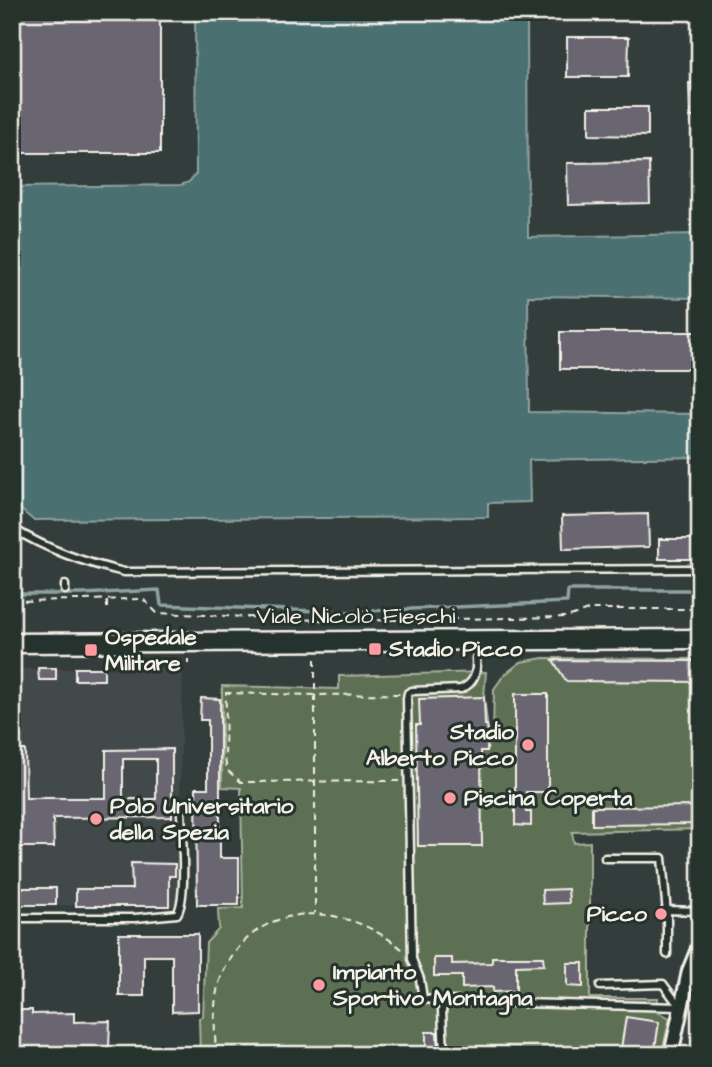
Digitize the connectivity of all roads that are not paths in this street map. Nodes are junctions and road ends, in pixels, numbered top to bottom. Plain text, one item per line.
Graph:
1 (12, 528) edge
2 (700, 569) edge
3 (700, 639) edge
4 (12, 643) edge
5 (476, 658) dead end
6 (181, 807) dead end
7 (605, 859) dead end
8 (665, 910) junction
9 (700, 911) edge
10 (12, 918) edge
11 (700, 944) edge
12 (667, 954) dead end
13 (600, 986) dead end
14 (446, 1001) junction
15 (680, 1007) junction
16 (444, 1055) edge
17 (671, 1055) edge

1 - 2 lane
3 - 4 main road, Viale Nicolò Fieschi
5 - 14 lane
6 - 10 lane
7 - 8 lane
8 - 9 lane
8 - 12 lane
11 - 15 street
13 - 15 lane
14 - 15 lane
14 - 16 lane
15 - 17 street

